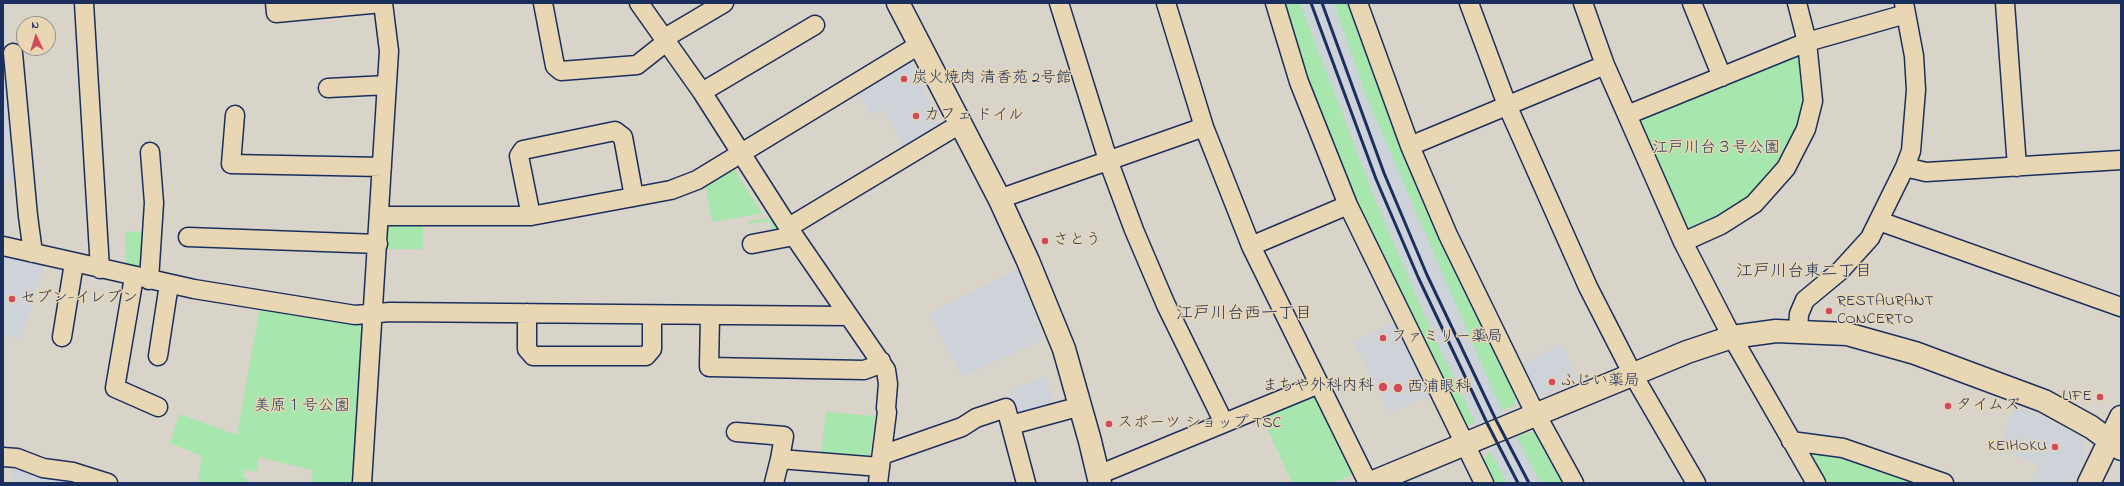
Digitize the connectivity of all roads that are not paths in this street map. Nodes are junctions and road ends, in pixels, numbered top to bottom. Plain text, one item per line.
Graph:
1 (84, 3) edge
2 (275, 3) edge
3 (383, 3) edge
4 (543, 3) edge
5 (639, 3) edge
6 (724, 3) edge
7 (898, 3) edge
8 (1060, 3) edge
9 (1166, 3) edge
10 (1275, 3) edge
11 (1358, 3) edge
12 (1468, 3) edge
13 (1583, 3) edge
14 (1692, 3) edge
15 (1798, 3) edge
16 (2005, 3) edge
17 (1905, 8) edge
18 (815, 25) dead end
19 (664, 40) junction
20 (1807, 42) junction
21 (919, 45) junction
22 (13, 53) dead end
23 (1605, 65) junction
24 (1722, 76) junction
25 (387, 85) junction
26 (328, 88) dead end
27 (702, 92) junction
28 (1507, 105) junction
29 (235, 115) dead end
30 (1627, 115) junction
31 (960, 124) junction
32 (1204, 127) junction
33 (1410, 146) junction
34 (150, 152) dead end
35 (742, 153) junction
36 (1108, 160) junction
37 (2121, 160) edge
38 (382, 167) junction
39 (1906, 167) junction
40 (2017, 167) junction
41 (634, 197) junction
42 (999, 198) junction
43 (1348, 205) junction
44 (379, 216) junction
45 (531, 216) junction
46 (1879, 221) junction
47 (791, 232) junction
48 (188, 237) dead end
49 (1683, 242) junction
50 (378, 244) junction
51 (752, 244) dead end
52 (3, 246) edge
53 (1251, 246) junction
54 (33, 252) junction
55 (74, 263) junction
56 (100, 269) junction
57 (142, 278) junction
58 (169, 284) junction
59 (2121, 307) edge
60 (527, 313) junction
61 (372, 314) junction
62 (652, 315) junction
63 (710, 316) junction
64 (848, 316) junction
65 (1798, 330) junction
66 (62, 337) dead end
67 (1732, 337) junction
68 (158, 356) dead end
69 (881, 360) junction
70 (1632, 374) junction
71 (1319, 384) junction
72 (1081, 406) junction
73 (158, 407) dead end
74 (1536, 414) junction
75 (2121, 417) edge
76 (1224, 423) junction
77 (1011, 425) junction
78 (736, 432) dead end
79 (1791, 441) junction
80 (1465, 443) junction
81 (2116, 445) edge
82 (3, 457) edge
83 (780, 459) junction
84 (880, 468) edge
85 (1099, 479) edge
86 (108, 483) edge
87 (362, 483) edge
88 (774, 483) edge
89 (1026, 483) edge
90 (1368, 483) edge
91 (1371, 483) edge
92 (1484, 483) edge
93 (1574, 483) edge
94 (1696, 483) edge
95 (1816, 483) edge
96 (1944, 483) edge
97 (2089, 483) edge

1 - 56 street
2 - 3 street
3 - 25 street
4 - 19 street
5 - 19 street
6 - 19 street
7 - 21 street
8 - 36 street
9 - 32 street
10 - 43 street
11 - 33 street
12 - 28 street
13 - 23 street
14 - 24 street
15 - 20 street
16 - 40 street
17 - 20 street
17 - 39 street
18 - 27 street
19 - 27 street
20 - 24 street
20 - 49 street
21 - 31 street
21 - 35 street
22 - 54 street
23 - 28 street
23 - 30 street
24 - 30 street
25 - 26 street
25 - 38 street
27 - 35 street
28 - 33 street
28 - 70 street
29 - 38 street
30 - 49 street
31 - 42 street
31 - 47 street
32 - 36 street
32 - 53 street
33 - 74 street
34 - 57 street
35 - 41 street
35 - 47 street
36 - 42 street
36 - 76 street
37 - 40 street
38 - 44 street
39 - 40 street
39 - 46 street
41 - 45 street
41 - 45 street
42 - 72 street
43 - 53 street
43 - 80 street
44 - 45 street
44 - 50 street
46 - 59 street
46 - 65 street
47 - 51 street
47 - 64 street
48 - 50 street
49 - 67 street
50 - 61 street
52 - 54 street
53 - 71 street
54 - 55 street
55 - 56 street
55 - 66 street
56 - 57 street
57 - 58 street
57 - 73 street
58 - 61 street
58 - 68 street
60 - 61 street
60 - 62 street
60 - 62 street
61 - 87 street
62 - 63 street
63 - 64 street
63 - 69 street
64 - 69 street
65 - 67 street
65 - 81 street
67 - 70 street
67 - 79 street
69 - 84 street
70 - 74 street
70 - 94 street
71 - 76 street
71 - 90 street
72 - 77 street
72 - 85 street
74 - 80 street
74 - 93 street
75 - 81 street
76 - 85 street
77 - 84 street
77 - 89 street
78 - 83 street
79 - 95 street
79 - 96 street
80 - 91 street
80 - 92 street
81 - 97 street
82 - 86 street
83 - 84 street
83 - 88 street

